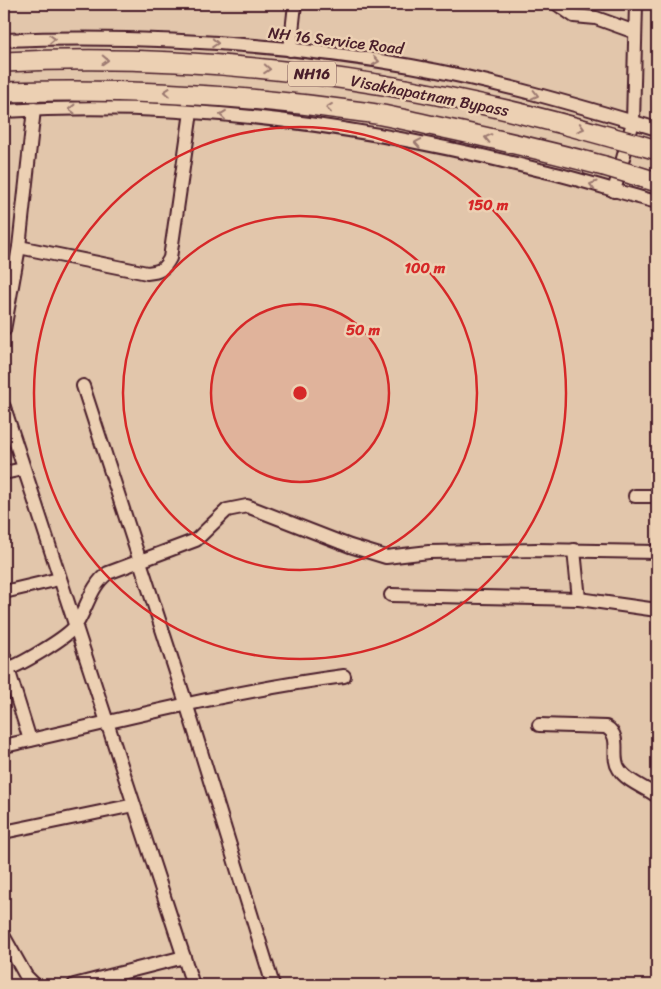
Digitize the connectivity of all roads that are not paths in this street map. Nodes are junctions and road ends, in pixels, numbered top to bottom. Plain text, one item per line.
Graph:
1 (294, 4) edge
2 (557, 4) edge
3 (636, 4) edge
4 (635, 32) junction
5 (4, 40) edge
6 (290, 50) junction
7 (4, 62) edge
8 (4, 92) edge
9 (34, 109) junction
10 (4, 111) edge
11 (191, 112) junction
12 (633, 122) junction
13 (657, 129) edge
14 (649, 148) edge
15 (657, 182) edge
16 (614, 191) junction
17 (657, 202) edge
18 (19, 247) junction
19 (4, 330) edge
20 (83, 386) dead end
21 (4, 407) edge
22 (23, 469) junction
23 (4, 473) edge
24 (635, 496) dead end
25 (657, 496) edge
26 (574, 550) junction
27 (657, 552) edge
28 (140, 560) junction
29 (59, 578) junction
30 (4, 592) edge
31 (391, 596) dead end
32 (579, 599) junction
33 (657, 610) edge
34 (75, 627) junction
35 (4, 656) edge
36 (6, 670) edge
37 (344, 676) dead end
38 (186, 703) junction
39 (107, 723) junction
40 (539, 725) dead end
41 (30, 740) junction
42 (4, 746) edge
43 (657, 796) edge
44 (134, 804) junction
45 (4, 832) edge
46 (4, 937) edge
47 (184, 957) junction
48 (35, 985) edge
49 (74, 985) edge
50 (193, 985) edge
51 (273, 985) edge

1 - 6 street
2 - 4 street
3 - 4 street
4 - 12 street
5 -> 6 street, NH 16 Service Road
6 -> 12 street, NH 16 Service Road
7 -> 14 highway, Visakhapatnam Bypass / NH16, bridge
15 -> 8 highway, Visakhapatnam Bypass / NH16, bridge
9 - 10 street
11 -> 9 street
9 - 18 street
16 -> 11 street
11 - 18 street
12 - 13 street, NH 16 Service Road
12 - 16 street
16 - 17 street
18 - 19 street
20 - 28 street
21 - 22 street
22 - 23 street
22 - 29 street
24 - 25 street
26 - 27 street
26 - 28 street
26 - 32 street
28 - 34 street
28 - 38 street
29 - 30 street
29 - 34 street
31 - 32 street
32 - 33 street
34 - 36 street
34 - 39 street
35 - 36 street
36 - 41 street
37 - 38 street
38 - 39 street
38 - 51 street
39 - 41 street
39 - 44 street
40 - 43 street
41 - 42 street
44 - 45 street
44 - 47 street
46 - 48 street
47 - 49 street
47 - 50 street

